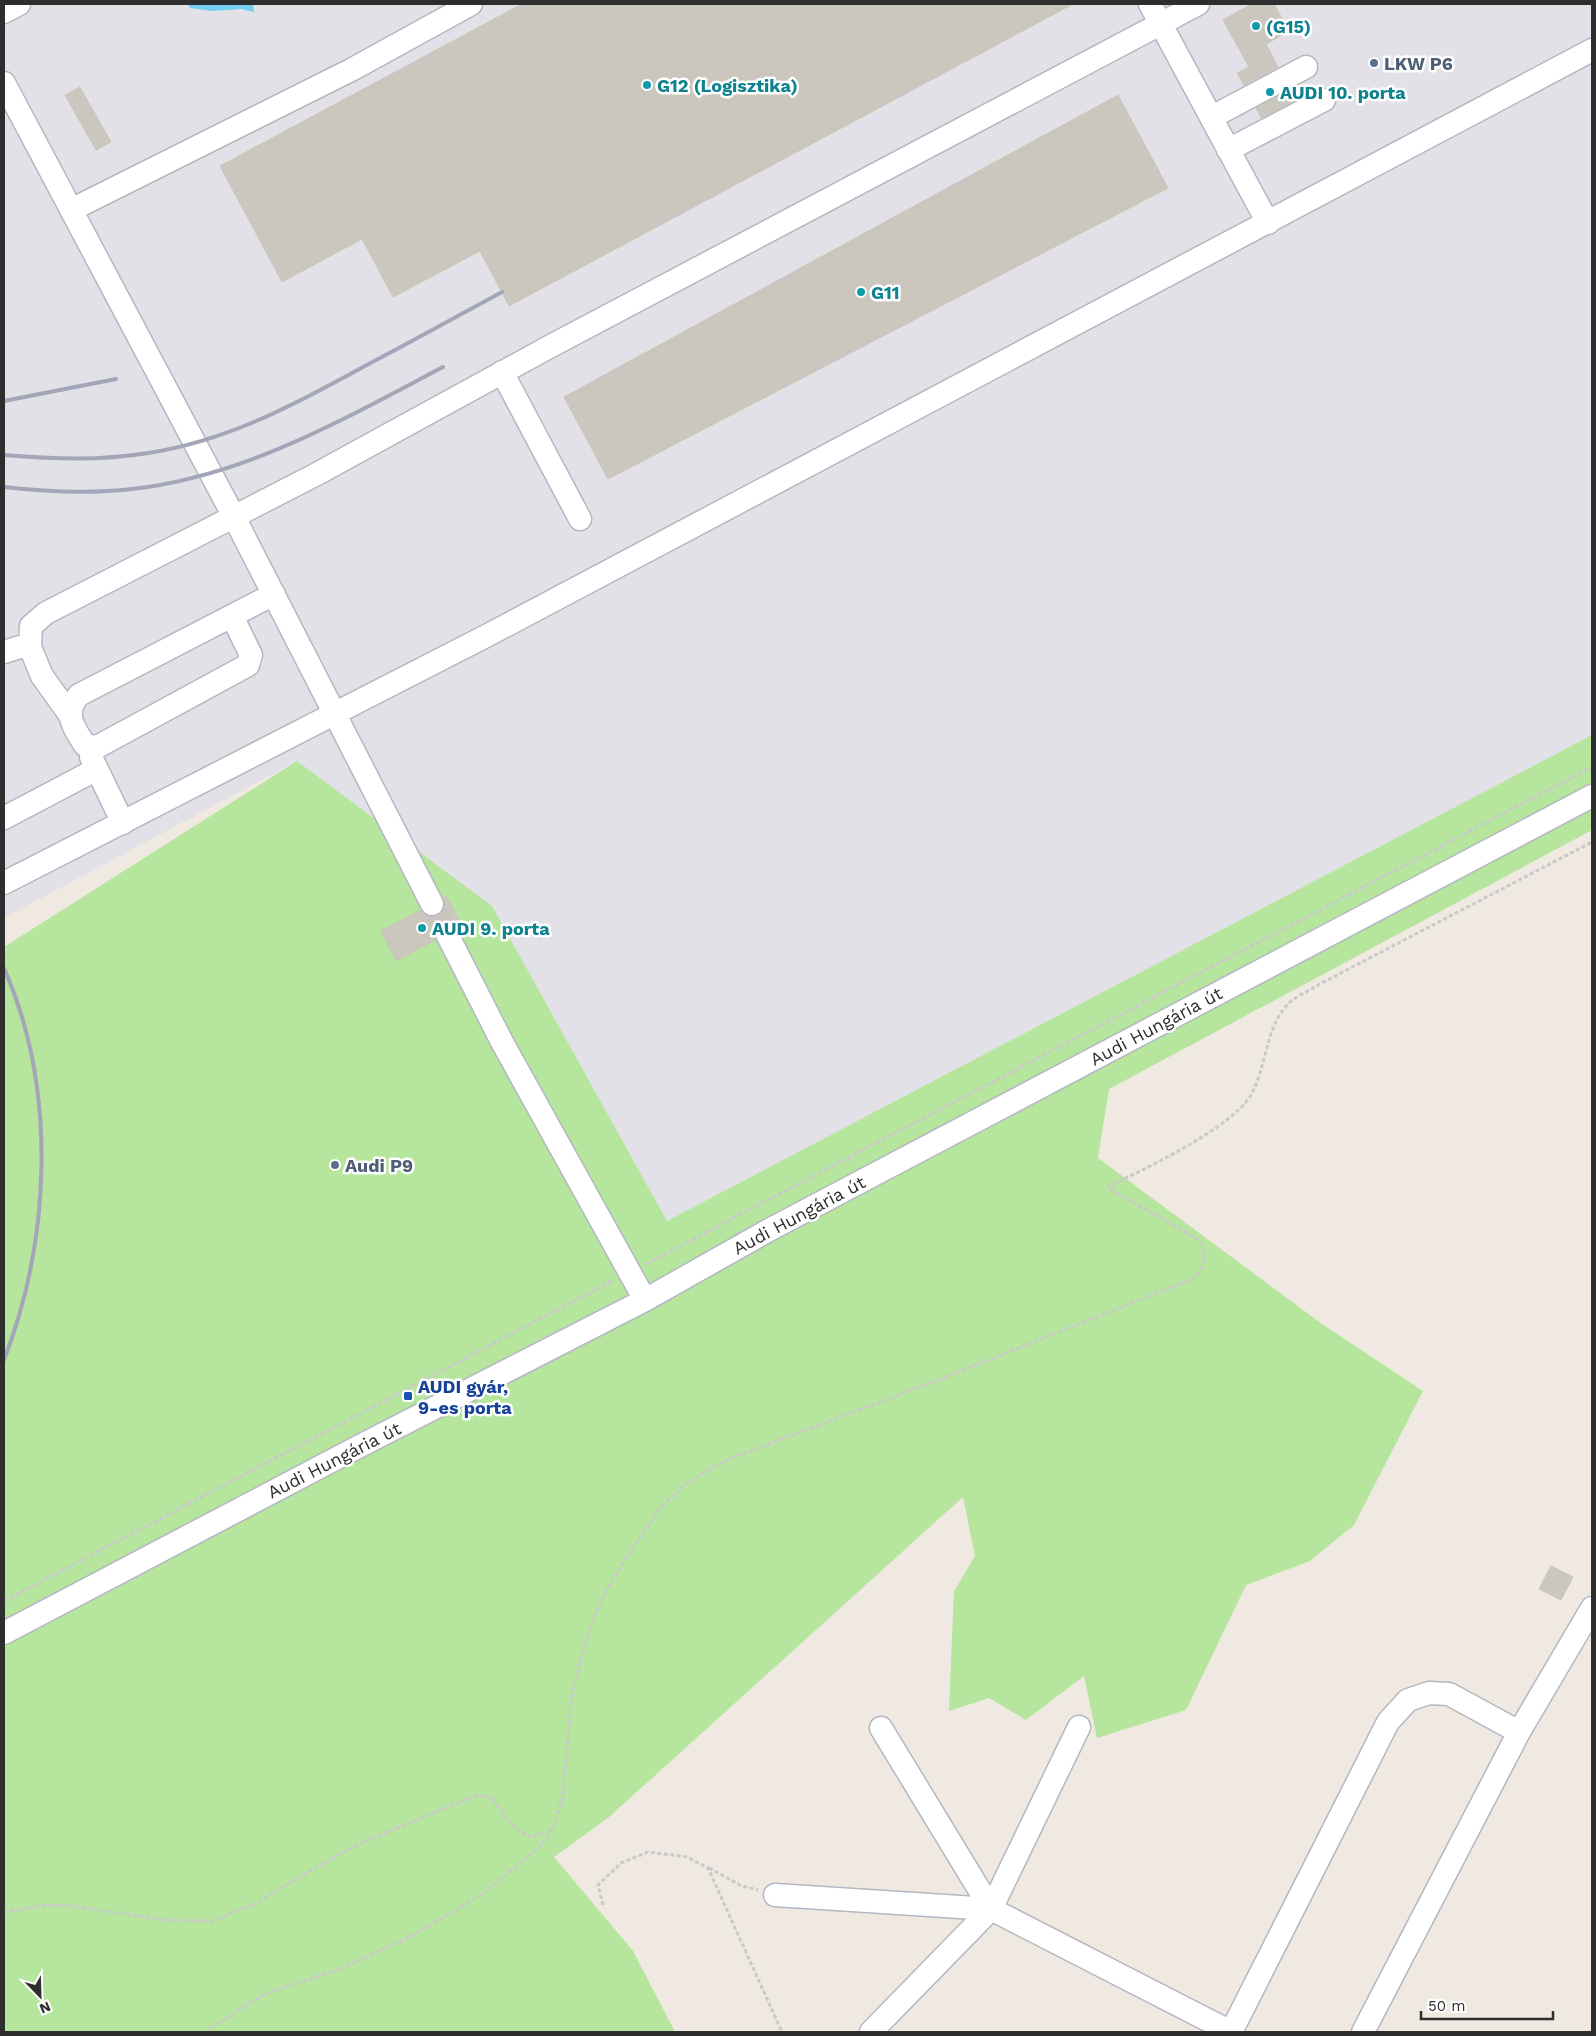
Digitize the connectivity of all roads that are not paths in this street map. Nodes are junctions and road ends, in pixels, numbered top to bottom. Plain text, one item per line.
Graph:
1 (19, 4) edge
2 (471, 4) edge
3 (1150, 4) edge
4 (1198, 4) edge
5 (4, 12) edge
6 (1160, 24) junction
7 (1592, 50) edge
8 (1306, 67) dead end
9 (4, 83) edge
10 (1324, 100) dead end
11 (1212, 117) junction
12 (1228, 150) junction
13 (71, 210) junction
14 (1268, 223) junction
15 (502, 372) junction
16 (234, 517) junction
17 (580, 519) dead end
18 (274, 594) junction
19 (232, 616) junction
20 (30, 647) junction
21 (4, 652) edge
22 (70, 715) junction
23 (334, 716) junction
24 (85, 744) junction
25 (97, 769) junction
26 (1592, 796) edge
27 (4, 818) edge
28 (123, 823) junction
29 (4, 883) edge
30 (432, 904) tunnel mouth
31 (447, 934) tunnel mouth
32 (645, 1300) junction
33 (1592, 1608) edge
34 (4, 1633) edge
35 (1079, 1727) dead end
36 (880, 1728) dead end
37 (1519, 1732) junction
38 (775, 1895) road end
39 (991, 1909) junction
40 (871, 2032) edge
41 (1231, 2032) edge
42 (1363, 2032) edge

1 - 5 street
2 - 13 street
3 - 6 street
4 - 6 street
6 - 11 street
6 - 15 street
7 - 14 street
8 - 11 street
9 - 13 street
10 - 12 street
11 - 12 street
12 - 14 street
13 - 16 street
14 - 23 street
15 - 16 street
15 - 17 street
16 - 18 street
16 - 20 street
18 - 19 street
18 - 23 street
19 - 22 street
19 - 24 street
20 - 21 street
20 - 22 street
22 - 24 street
23 - 28 street
23 - 30 street
24 - 25 street
25 - 27 street
25 - 28 street
26 - 32 street, Audi Hungária út
28 - 29 street
31 - 32 street
32 - 34 street, Audi Hungária út
33 - 37 street
35 - 39 street
36 - 39 street
37 - 41 street
37 - 42 street
38 - 39 street
39 - 40 street
39 - 41 street

